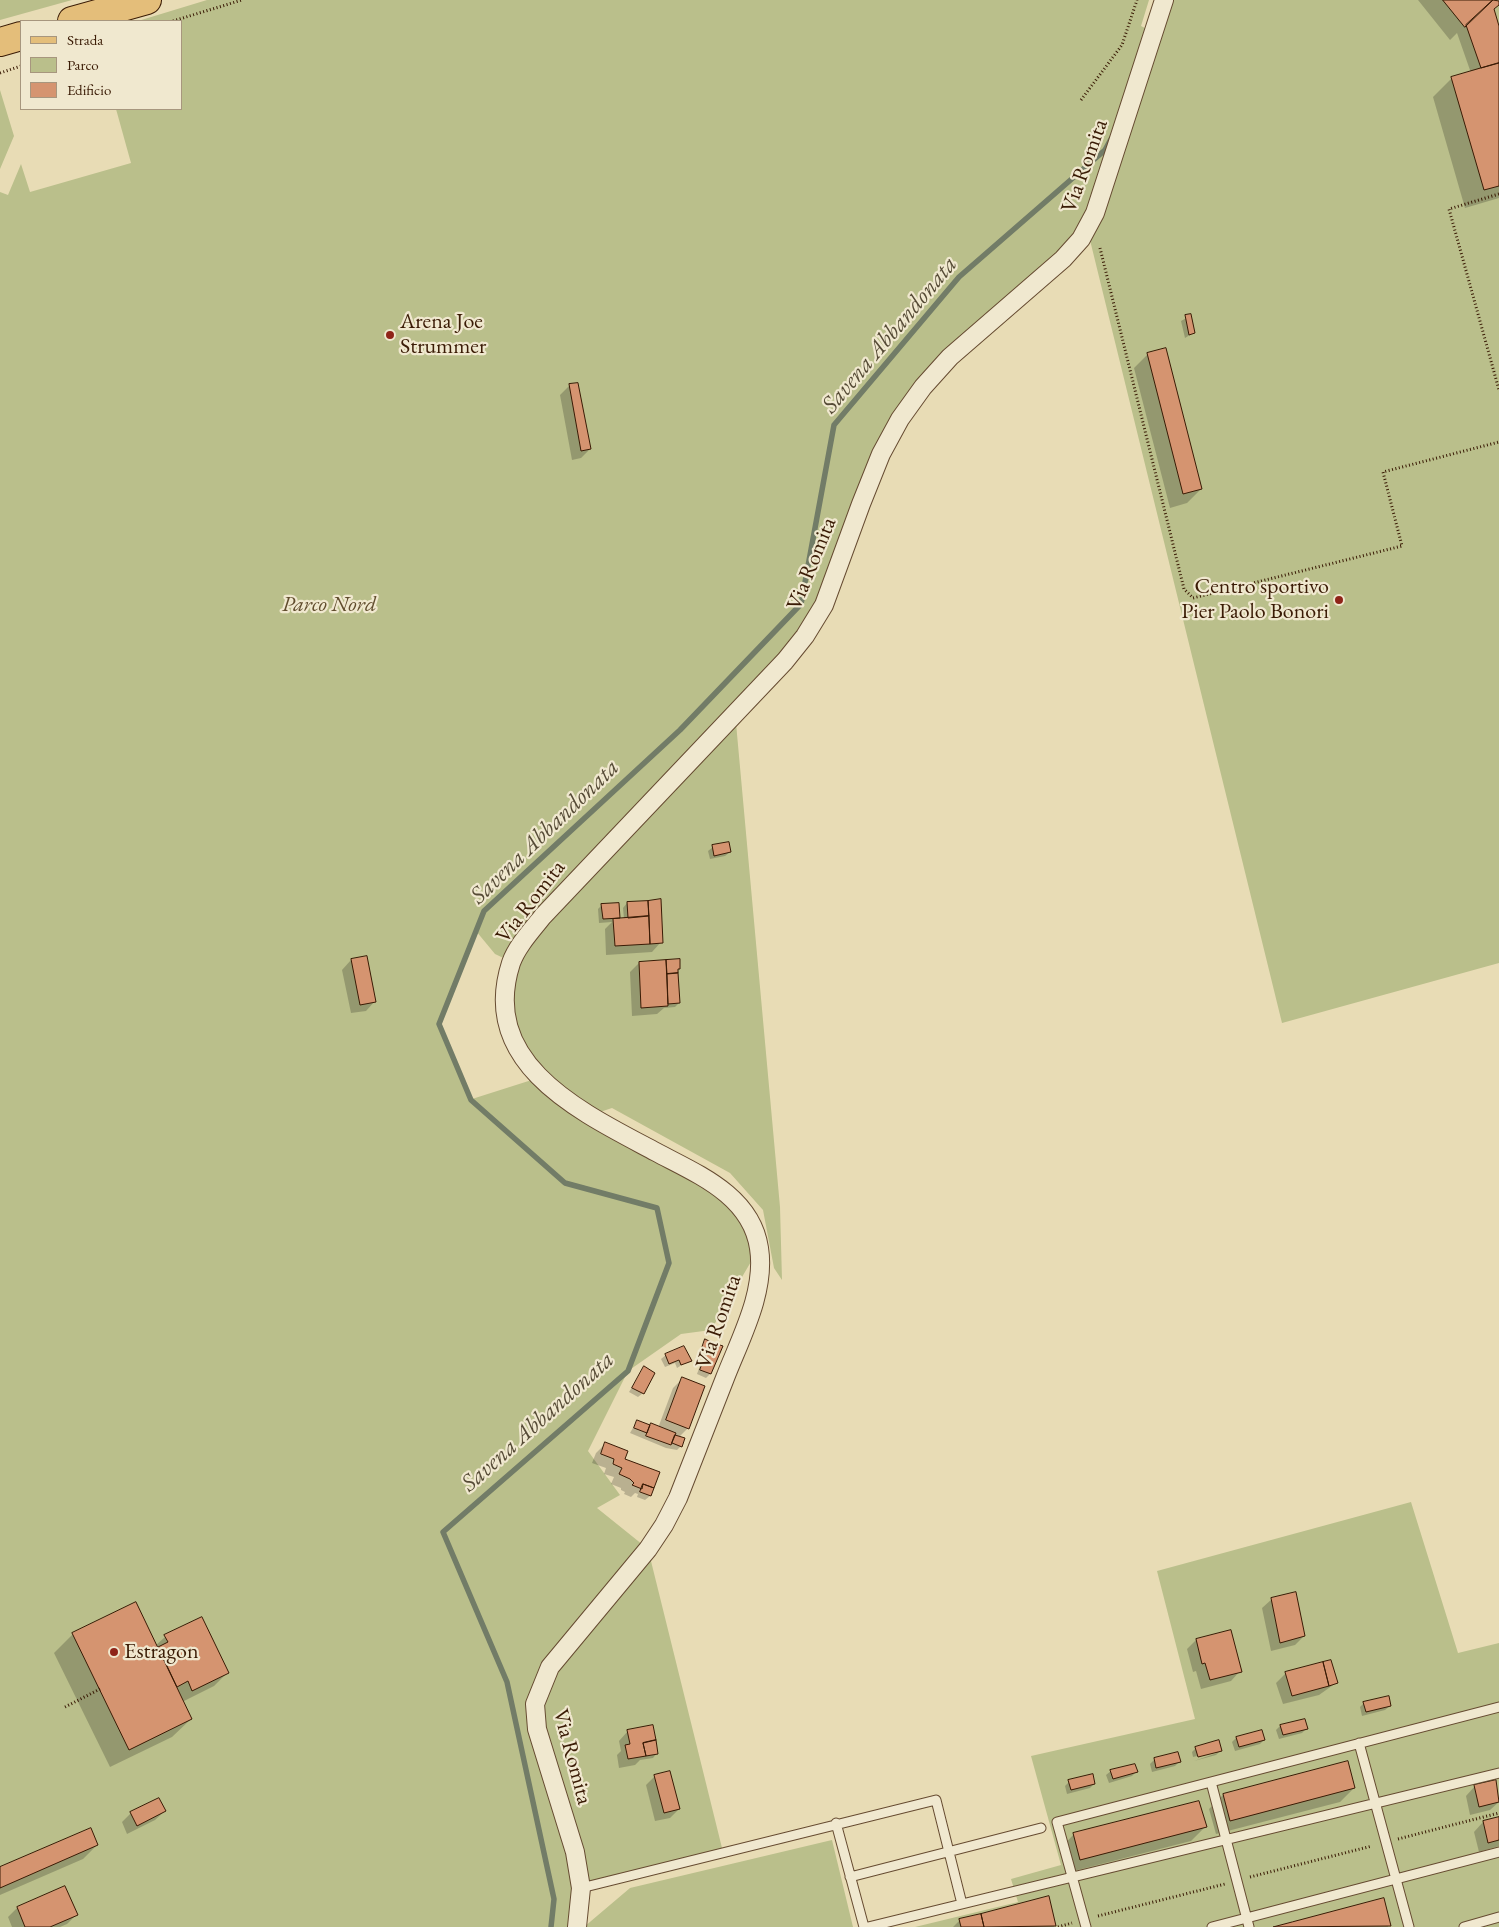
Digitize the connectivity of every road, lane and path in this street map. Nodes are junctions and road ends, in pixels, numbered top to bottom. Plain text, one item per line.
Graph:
1 (147, 0) edge
2 (242, 0) edge
3 (1137, 0) edge
4 (1164, 0) edge
5 (76, 20) edge
6 (176, 20) edge
7 (20, 36) edge
8 (0, 42) edge
9 (20, 66) edge
10 (0, 73) edge
11 (1081, 100) dead end
12 (1499, 194) edge
13 (1100, 248) dead end
14 (1499, 390) edge
15 (1499, 442) edge
16 (100, 1689) dead end
17 (65, 1707) dead end
18 (1499, 1707) edge
19 (1359, 1743) junction
20 (1499, 1772) edge
21 (1211, 1782) junction
22 (1376, 1803) junction
23 (1499, 1813) edge
24 (836, 1823) junction
25 (1041, 1828) dead end
26 (1226, 1839) junction
27 (1387, 1842) junction
28 (949, 1852) junction
29 (1499, 1852) edge
30 (850, 1877) junction
31 (1071, 1877) junction
32 (1396, 1879) junction
33 (1236, 1881) junction
34 (580, 1888) junction
35 (962, 1904) junction
36 (1499, 1918) edge
37 (1247, 1922) edge
38 (1084, 1924) edge
39 (577, 1927) edge
40 (864, 1927) edge
41 (868, 1927) edge
42 (1058, 1927) edge
43 (1212, 1927) edge
44 (1409, 1927) edge
45 (1464, 1927) edge

1 - 5 main road
2 - 6 path
3 - 11 path
4 - 34 street, Via Romita
7 - 8 main road
9 - 10 path
12 - 14 path
13 - 15 path
16 - 17 path
18 - 19 lane
19 - 21 lane
19 - 22 lane
20 - 22 lane
21 - 26 lane
21 - 31 lane
22 - 26 lane
22 - 27 lane
23 - 27 path
24 - 28 lane
24 - 30 lane
24 - 34 lane
25 - 28 lane
26 - 31 lane
26 - 33 lane
27 - 32 lane
27 - 33 path
28 - 30 lane
28 - 35 lane
29 - 32 lane
30 - 40 lane
31 - 35 lane
31 - 38 lane
32 - 37 lane
32 - 44 lane
33 - 37 lane
33 - 38 path
34 - 39 street, Via Romita
35 - 41 lane
36 - 45 lane
37 - 43 lane
38 - 42 path

